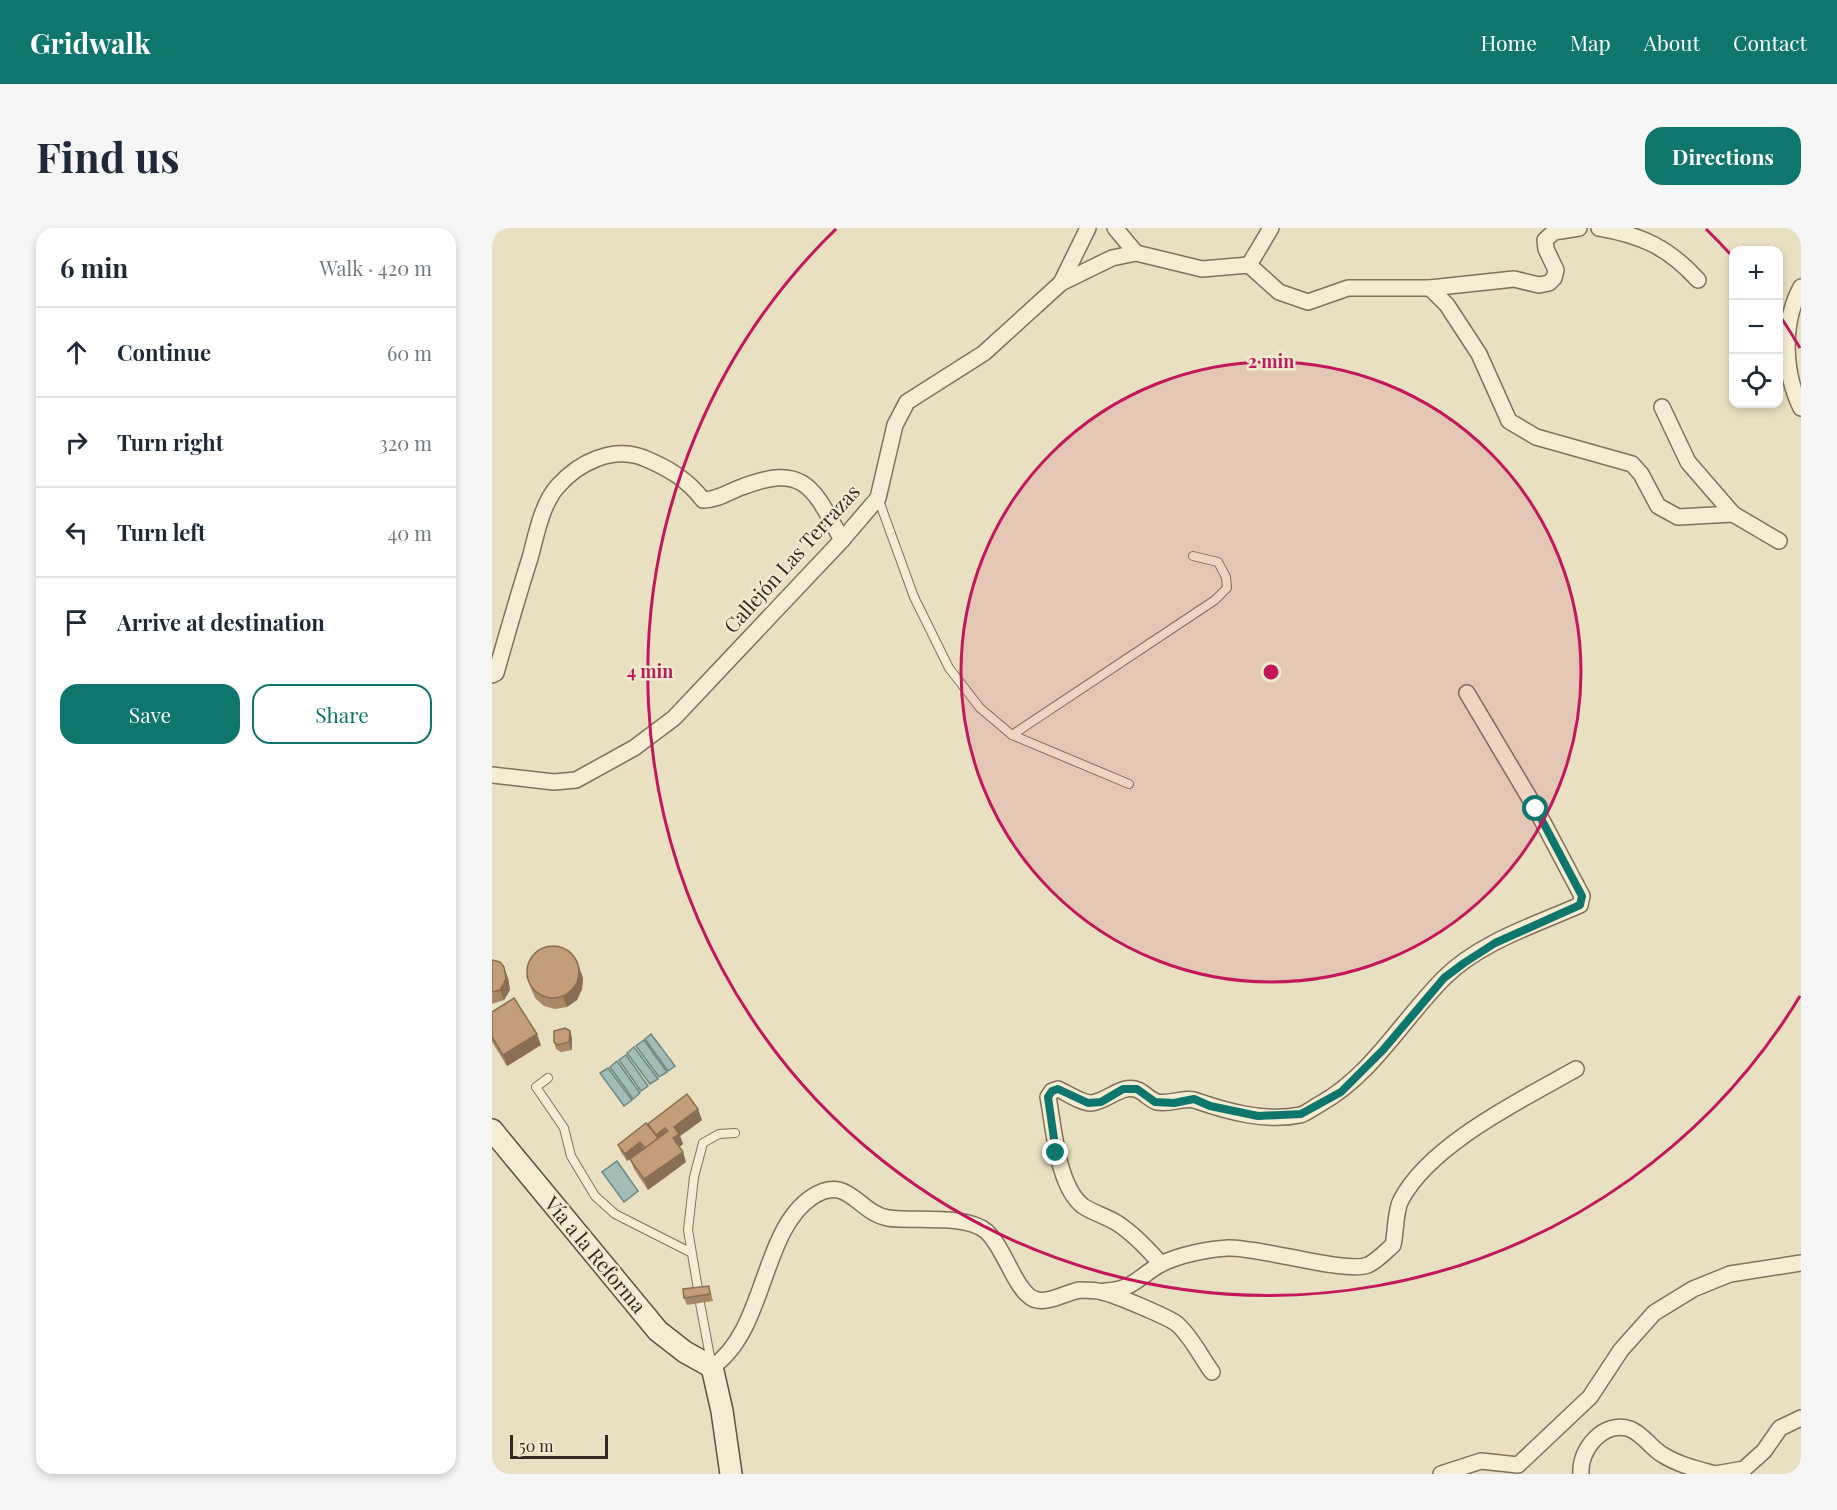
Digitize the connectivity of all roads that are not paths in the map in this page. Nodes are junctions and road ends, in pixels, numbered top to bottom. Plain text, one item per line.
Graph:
1 (1088, 228) edge
2 (1115, 228) edge
3 (1271, 228) edge
4 (1579, 228) edge
5 (1599, 228) edge
6 (1136, 253) junction
7 (1249, 265) junction
8 (1698, 280) dead end
9 (1061, 284) junction
10 (1801, 286) edge
11 (1430, 288) junction
12 (1662, 407) dead end
13 (1801, 408) edge
14 (878, 498) junction
15 (1733, 514) junction
16 (842, 540) junction
17 (1779, 541) dead end
18 (1193, 556) dead end
19 (492, 675) edge
20 (1467, 693) dead end
21 (1012, 735) junction
22 (492, 776) edge
23 (1129, 784) dead end
24 (1576, 1069) dead end
25 (548, 1078) dead end
26 (735, 1133) dead end
27 (493, 1134) edge
28 (690, 1252) junction
29 (1801, 1263) edge
30 (1161, 1264) junction
31 (1102, 1291) junction
32 (712, 1367) junction
33 (1212, 1372) dead end
34 (1801, 1418) edge
35 (1520, 1470) edge
36 (731, 1474) edge
37 (1441, 1474) edge
38 (1581, 1474) edge
39 (1715, 1474) edge

1 - 9 street
2 - 6 street
3 - 7 street
4 - 11 street
5 - 8 street
6 - 7 street
6 - 9 street
7 - 11 street
9 - 14 street, Callejón Las Terrazas
10 - 13 street
11 - 15 street
12 - 15 street
14 - 16 street, Callejón Las Terrazas
14 - 21 lane
15 - 17 street
16 - 19 street
16 - 22 street, Callejón Las Terrazas
18 - 21 lane
20 - 30 street
21 - 23 lane
24 - 30 street
25 - 28 lane
26 - 28 lane
27 - 32 street, Vía a la Reforma
28 - 32 lane
29 - 35 street
30 - 31 street
31 - 32 street
31 - 33 street
32 - 36 street
34 - 39 street
35 - 37 street
38 - 39 street

